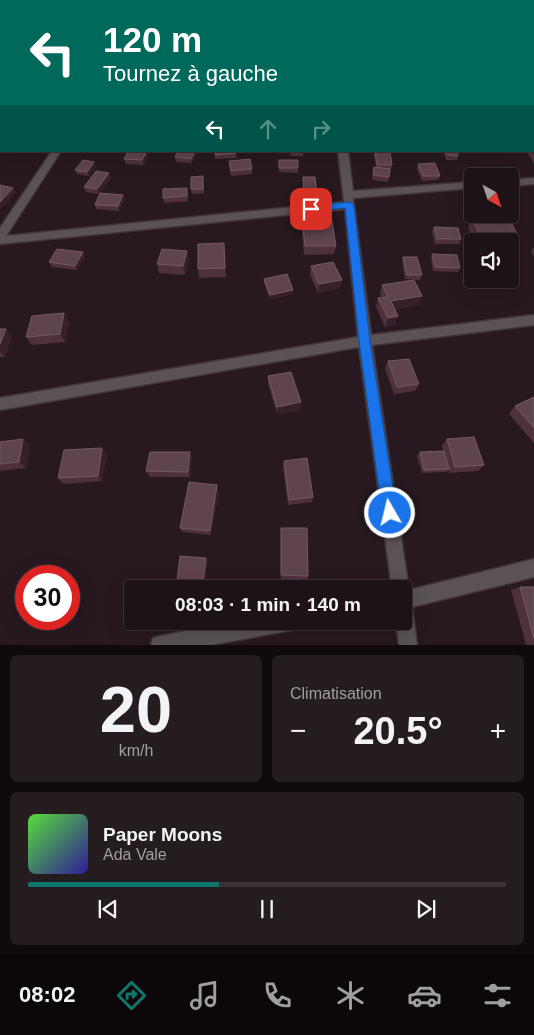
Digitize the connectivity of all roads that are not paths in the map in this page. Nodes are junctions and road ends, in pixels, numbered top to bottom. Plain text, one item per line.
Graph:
1 (56, 152) edge
2 (342, 152) edge
3 (534, 181) edge
4 (519, 182) edge
5 (464, 186) edge
6 (349, 200) junction
7 (0, 236) edge
8 (0, 240) edge
9 (534, 320) edge
10 (365, 341) junction
11 (0, 404) edge
12 (534, 568) edge
13 (400, 580) edge
14 (412, 599) edge
15 (242, 630) edge
16 (406, 630) edge
17 (160, 645) edge
18 (408, 645) edge

1 - 7 street
2 - 6 street
3 - 4 street
5 - 6 street
6 - 8 street
6 - 10 street
9 - 10 street
10 - 11 street
10 - 13 street
12 - 14 street
15 - 17 street
16 - 18 street

